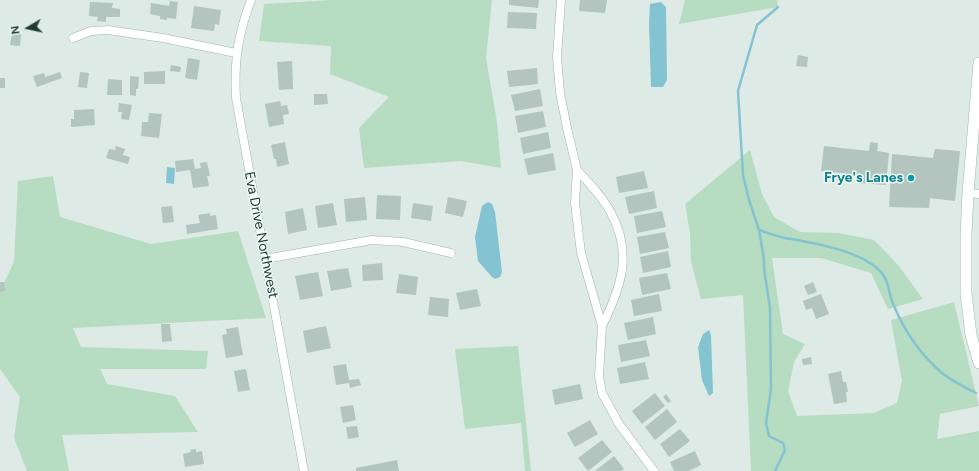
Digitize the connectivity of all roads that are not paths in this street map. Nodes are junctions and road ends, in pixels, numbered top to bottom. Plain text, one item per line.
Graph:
1 (250, 0) edge
2 (561, 0) edge
3 (73, 38) dead end
4 (236, 53) junction
5 (979, 63) edge
6 (577, 170) junction
7 (974, 194) edge
8 (451, 253) dead end
9 (266, 259) junction
10 (602, 326) junction
11 (975, 334) edge
12 (979, 362) edge
13 (304, 471) edge
14 (654, 471) edge

1 - 4 street, Eva Drive Northwest
2 - 6 street
3 - 4 street
4 - 9 street, Eva Drive Northwest
5 - 7 main road
6 - 10 street
6 - 10 street
7 - 11 main road
8 - 9 street
9 - 13 street, Eva Drive Northwest
10 - 14 street
11 - 12 main road

